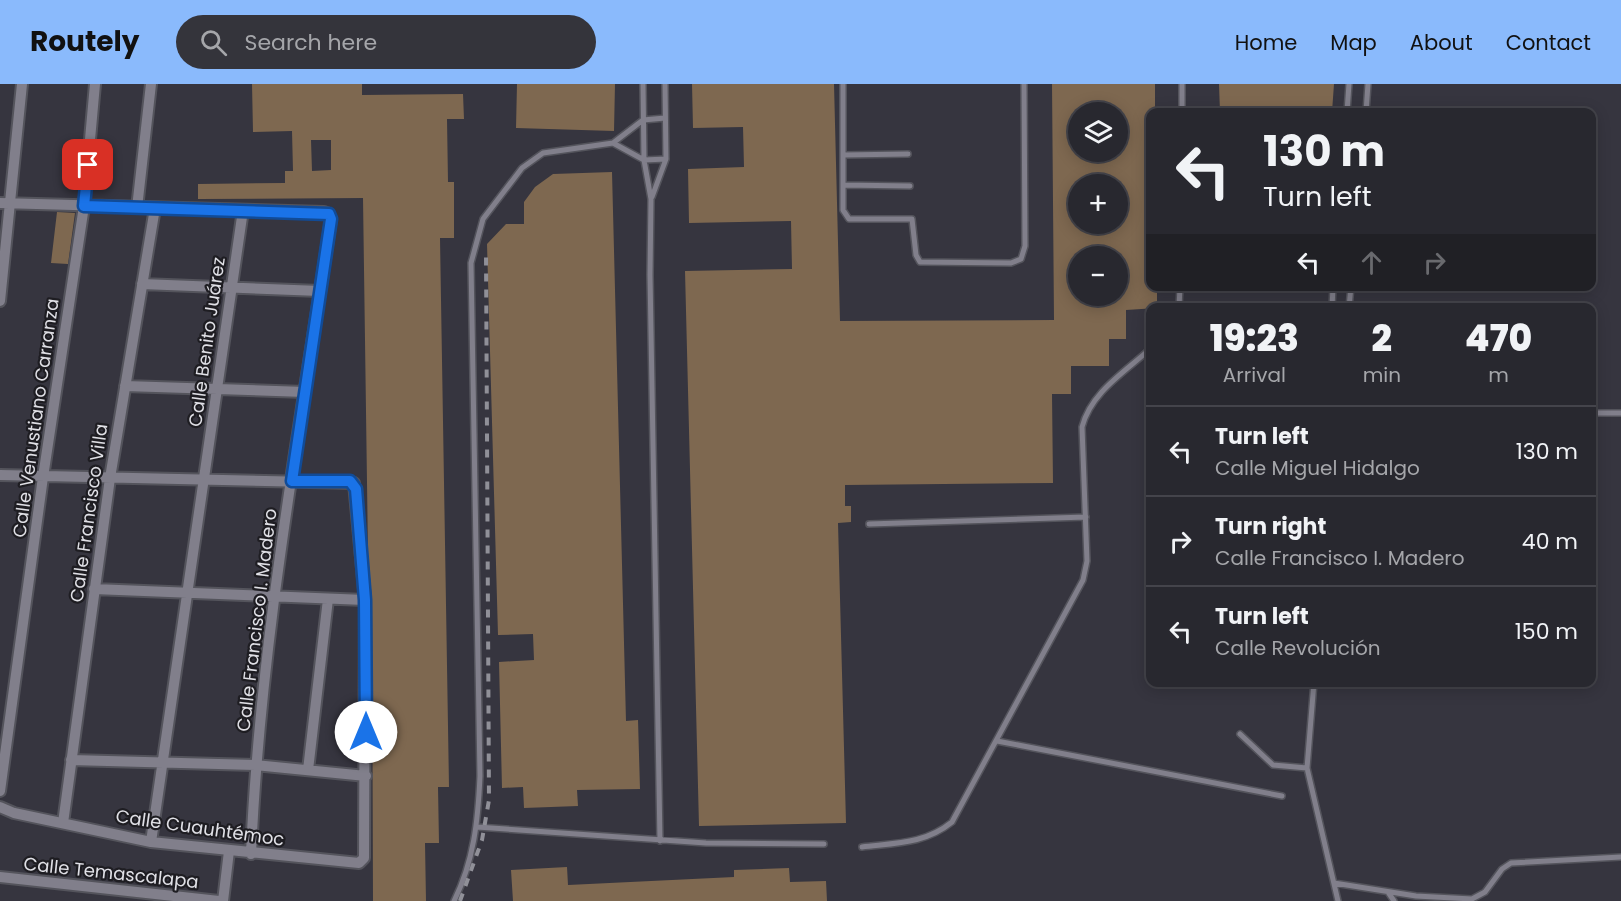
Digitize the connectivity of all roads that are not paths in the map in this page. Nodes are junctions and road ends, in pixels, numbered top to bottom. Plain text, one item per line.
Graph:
1 (22, 84) edge
2 (95, 84) edge
3 (151, 84) edge
4 (643, 84) edge
5 (665, 84) edge
6 (843, 84) edge
7 (1024, 84) edge
8 (1182, 84) edge
9 (1349, 84) edge
10 (1368, 84) edge
11 (1182, 108) edge
12 (1347, 108) edge
13 (1366, 108) edge
14 (665, 118) junction
15 (644, 120) junction
16 (613, 143) junction
17 (908, 154) dead end
18 (843, 155) junction
19 (666, 159) junction
20 (644, 160) junction
21 (843, 185) junction
22 (910, 186) dead end
23 (651, 198) junction
24 (5, 203) edge
25 (84, 206) junction
26 (137, 208) junction
27 (155, 208) junction
28 (243, 210) junction
29 (142, 284) junction
30 (231, 287) junction
31 (320, 291) junction
32 (0, 301) edge
33 (1146, 353) edge
34 (125, 386) junction
35 (217, 389) junction
36 (305, 392) junction
37 (1596, 413) edge
38 (1621, 413) edge
39 (0, 475) edge
40 (43, 477) junction
41 (110, 478) junction
42 (204, 479) junction
43 (292, 481) junction
44 (1086, 517) junction
45 (869, 524) dead end
46 (94, 589) junction
47 (187, 593) junction
48 (274, 598) junction
49 (328, 599) junction
50 (365, 600) junction
51 (1314, 687) edge
52 (1240, 734) dead end
53 (997, 741) junction
54 (71, 760) junction
55 (163, 763) junction
56 (255, 765) junction
57 (1308, 768) junction
58 (308, 770) junction
59 (366, 776) junction
60 (0, 791) edge
61 (1282, 796) dead end
62 (0, 807) edge
63 (63, 823) junction
64 (477, 827) junction
65 (660, 841) junction
66 (151, 842) junction
67 (824, 844) dead end
68 (862, 847) dead end
69 (228, 851) junction
70 (252, 854) junction
71 (1621, 857) edge
72 (0, 877) edge
73 (1334, 883) junction
74 (97, 888) junction
75 (1388, 892) junction
76 (96, 901) edge
77 (221, 901) edge
78 (454, 901) edge
79 (1338, 901) edge
80 (1394, 901) edge

1 - 24 street
2 - 25 street, Calle Venustiano Carranza
3 - 26 street
4 - 15 lane
5 - 14 lane
6 - 18 lane
7 - 21 lane
8 - 11 lane
9 - 12 lane
10 - 13 lane
14 - 15 lane
14 - 19 lane
15 - 16 lane
15 - 20 lane
16 - 20 lane
16 - 64 lane
17 - 18 lane
18 - 21 lane
19 - 20 lane
19 - 23 lane
20 - 23 lane
21 - 22 lane
23 - 65 lane
24 - 25 street
24 - 32 street
25 - 26 street
25 - 40 street, Calle Venustiano Carranza
26 - 27 street
27 - 28 street
27 - 29 street, Calle Francisco Villa
28 - 30 street, Calle Benito Juárez
28 - 31 street, Calle Francisco I. Madero
29 - 30 street
29 - 34 street, Calle Francisco Villa
30 - 31 street
30 - 35 street, Calle Benito Juárez
31 - 36 street, Calle Francisco I. Madero
33 - 44 lane
34 - 35 street
34 - 41 street, Calle Francisco Villa
35 - 36 street
35 - 42 street, Calle Benito Juárez
36 - 43 street, Calle Francisco I. Madero
37 - 38 lane
39 - 40 street
40 - 41 street
40 - 60 street, Calle Venustiano Carranza
41 - 42 street
41 - 46 street, Calle Francisco Villa
42 - 43 street
42 - 47 street
43 - 48 street, Calle Francisco I. Madero
43 - 50 street
44 - 45 lane
44 - 53 lane
46 - 47 street
46 - 54 street, Calle Francisco Villa
47 - 48 street
47 - 55 street
48 - 49 street
48 - 56 street, Calle Francisco I. Madero
49 - 50 street
49 - 58 street
50 - 59 street
51 - 57 lane
52 - 57 lane
53 - 61 lane
53 - 68 lane
54 - 55 street
54 - 63 street, Calle Francisco Villa
55 - 56 street
55 - 66 street
56 - 58 street
56 - 70 street, Calle Francisco I. Madero
57 - 73 lane
58 - 59 street
59 - 70 street, Calle Cuauhtémoc
62 - 63 street, Calle Cuauhtémoc
63 - 66 street, Calle Cuauhtémoc
64 - 65 lane
64 - 78 lane
65 - 67 lane
66 - 69 street, Calle Cuauhtémoc
69 - 70 street, Calle Cuauhtémoc
69 - 77 street
71 - 75 lane
72 - 74 street, Calle Temascalapa
73 - 75 lane
73 - 79 lane
74 - 76 street
74 - 77 street, Calle Temascalapa
75 - 80 lane

